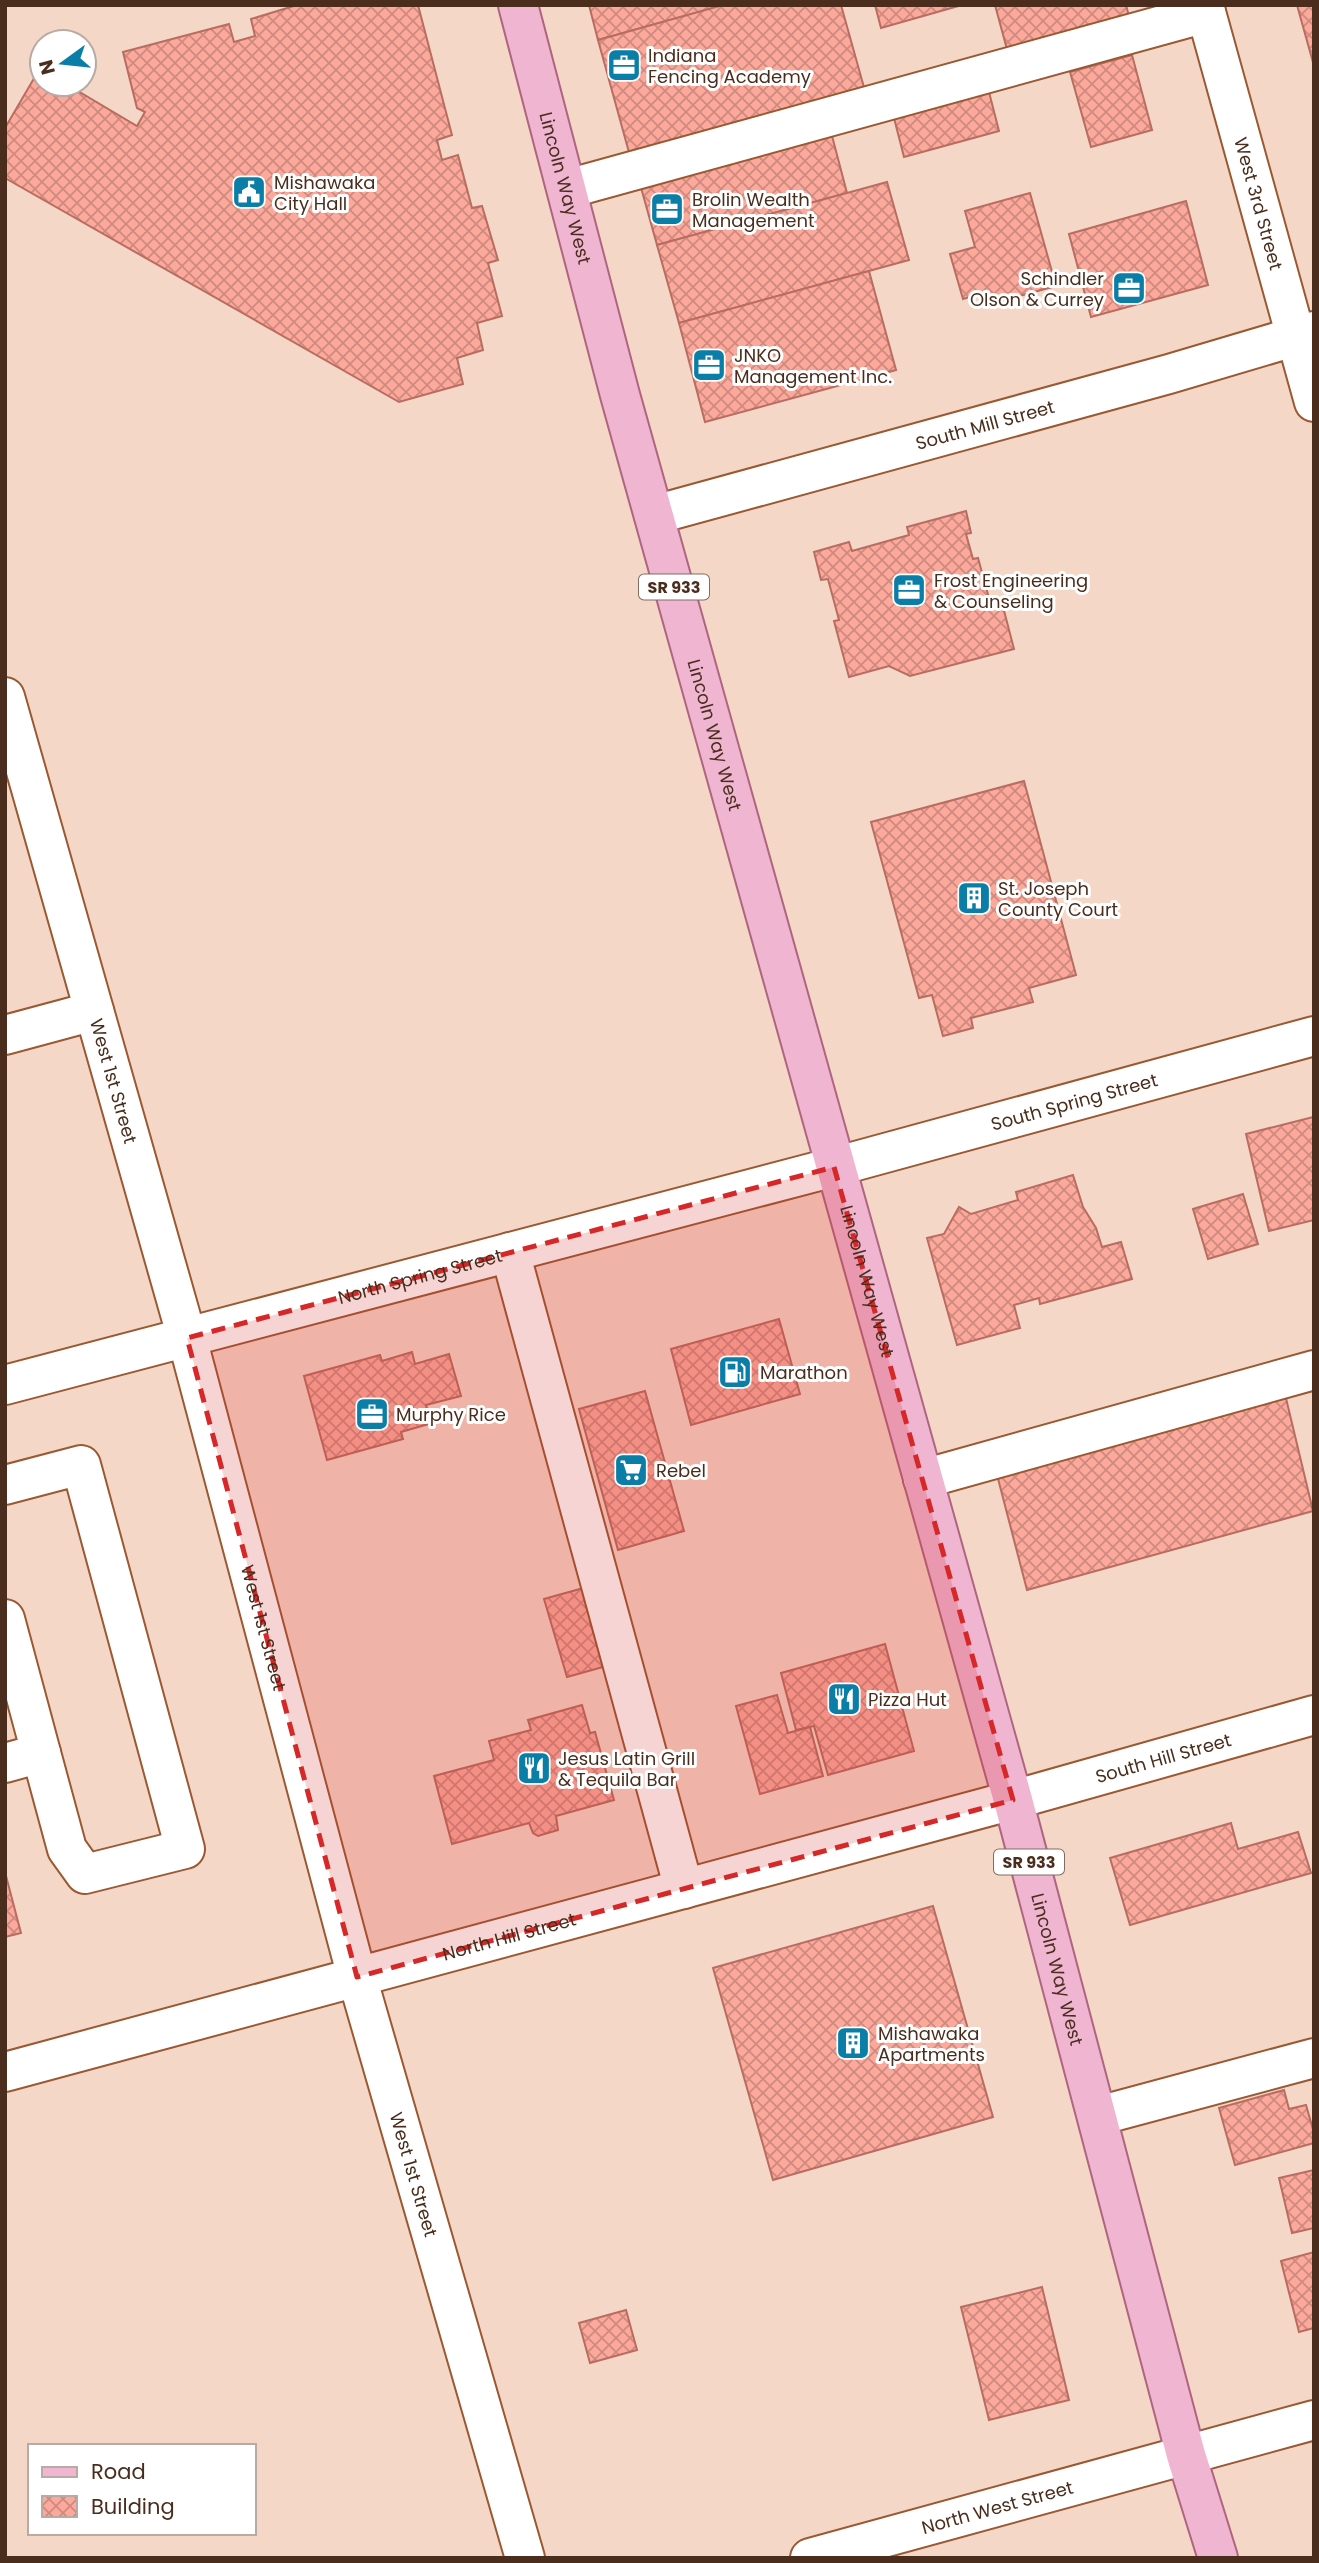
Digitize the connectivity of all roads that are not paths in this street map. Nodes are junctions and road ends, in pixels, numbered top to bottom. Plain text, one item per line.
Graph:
1 (518, 5) edge
2 (1205, 9) edge
3 (567, 189) junction
4 (1304, 333) edge
5 (1314, 402) edge
6 (654, 515) junction
7 (7, 712) edge
8 (94, 1011) junction
9 (5, 1035) edge
10 (1314, 1036) edge
11 (834, 1167) junction
12 (510, 1252) junction
13 (187, 1338) junction
14 (1314, 1370) edge
15 (5, 1385) edge
16 (923, 1479) junction
17 (5, 1485) edge
18 (5, 1619) edge
19 (1314, 1715) edge
20 (41, 1754) junction
21 (5, 1763) edge
22 (1013, 1800) junction
23 (684, 1889) junction
24 (357, 1977) junction
25 (1314, 2058) edge
26 (5, 2072) edge
27 (1098, 2116) junction
28 (1314, 2420) edge
29 (1186, 2455) junction
30 (525, 2558) edge
31 (810, 2558) edge
32 (1218, 2558) edge

1 - 3 main road, Lincoln Way West / SR 933
2 - 3 street
2 - 4 street, West 3rd Street
3 - 6 main road, Lincoln Way West / SR 933
4 - 5 street, West 3rd Street
4 - 6 street, South Mill Street
6 - 11 main road, Lincoln Way West / SR 933
7 - 8 street, West 1st Street
8 - 9 street
8 - 13 street, West 1st Street
10 - 11 street, South Spring Street
11 - 12 street, North Spring Street
11 - 16 main road, Lincoln Way West / SR 933
12 - 13 street, North Spring Street
12 - 23 street
13 - 15 street, North Spring Street
13 - 24 street, West 1st Street
14 - 16 street
16 - 22 main road, Lincoln Way West / SR 933
17 - 20 street
18 - 20 street
19 - 22 street, South Hill Street
20 - 21 street
22 - 23 street, North Hill Street
22 - 27 main road, Lincoln Way West / SR 933
23 - 24 street, North Hill Street
24 - 26 street, North Hill Street
24 - 30 street, West 1st Street
25 - 27 street
27 - 29 main road, Lincoln Way West / SR 933
28 - 29 street, North West Street
29 - 31 street, North West Street
29 - 32 main road, Lincoln Way West / SR 933

